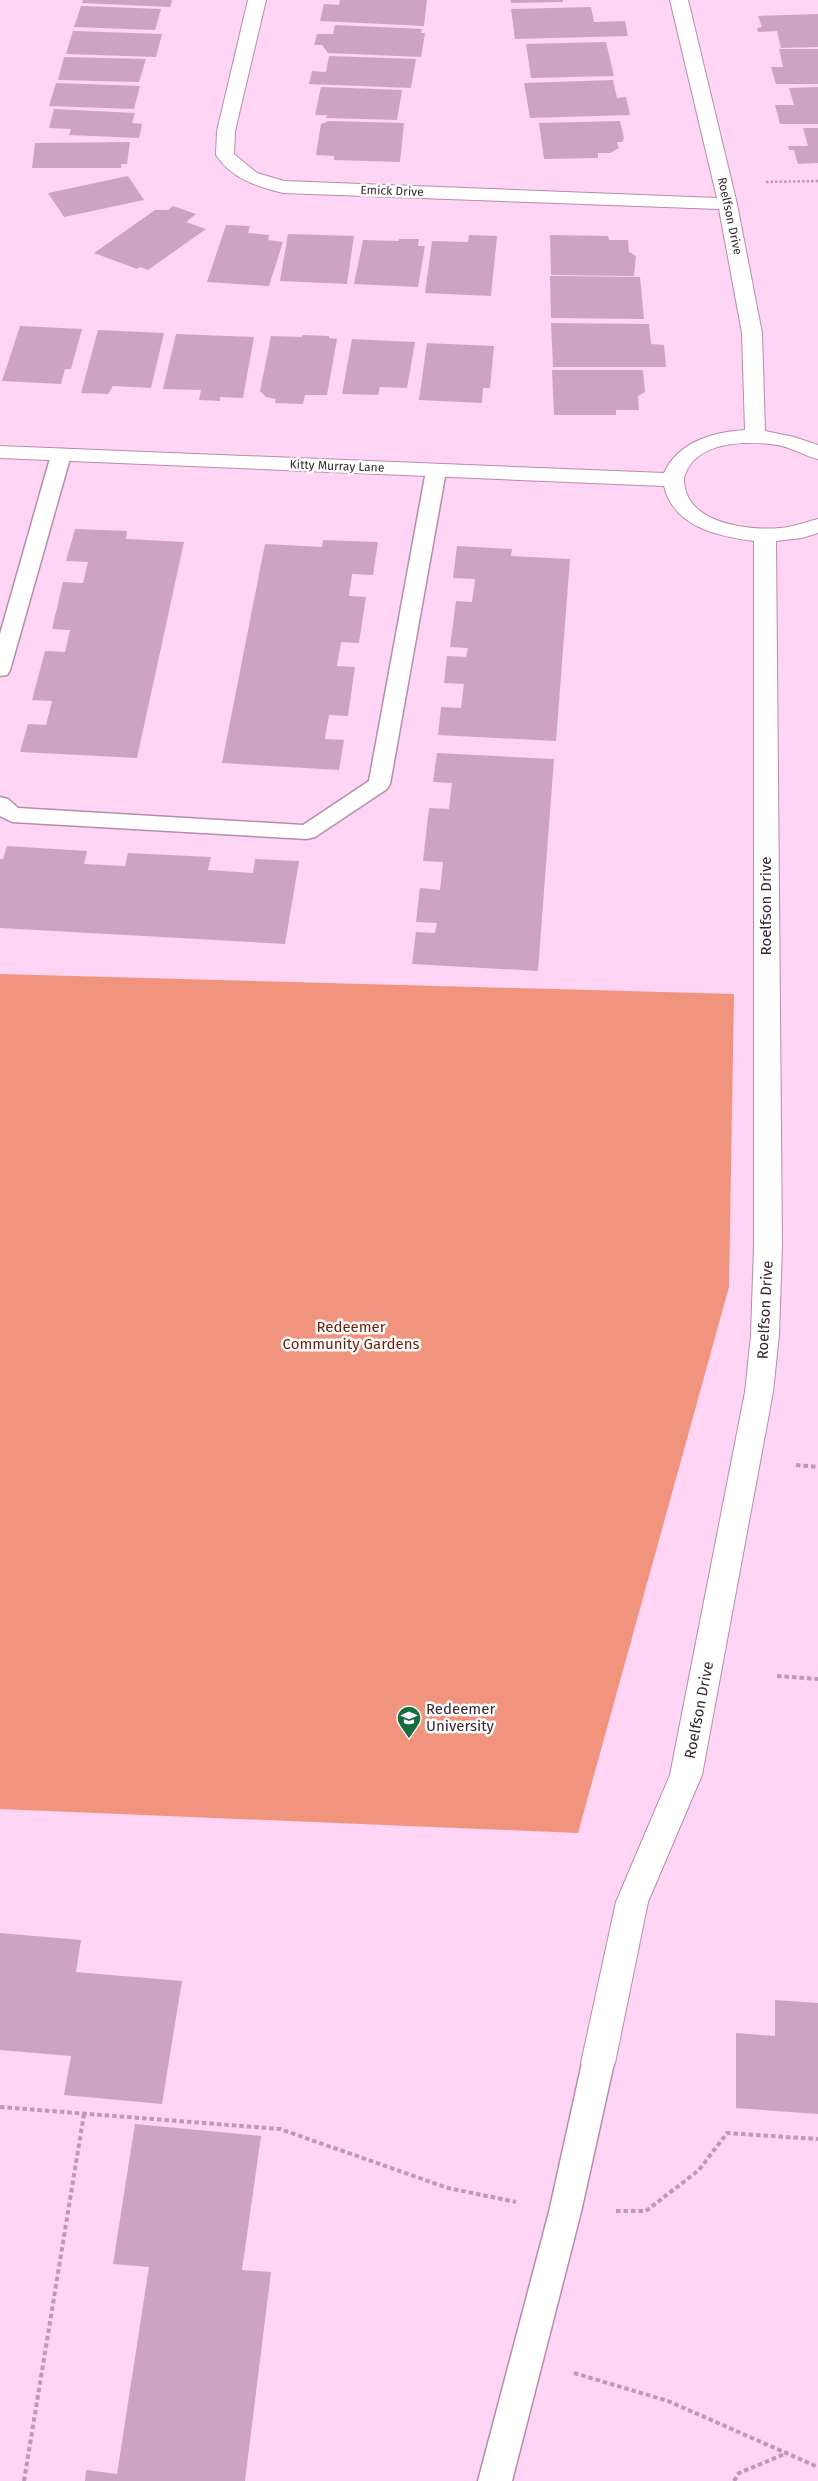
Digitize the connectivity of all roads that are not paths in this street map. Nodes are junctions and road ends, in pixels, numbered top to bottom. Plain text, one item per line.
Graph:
1 (257, 0) edge
2 (679, 0) edge
3 (728, 204) junction
4 (755, 436) junction
5 (0, 452) edge
6 (818, 453) edge
7 (61, 455) junction
8 (436, 470) junction
9 (673, 480) junction
10 (818, 525) edge
11 (765, 536) junction
12 (0, 670) edge
13 (0, 804) edge
14 (598, 2064) joint
15 (495, 2481) edge

1 - 3 street, Emick Drive
2 - 3 street, Roelfson Drive
3 - 4 street, Roelfson Drive
4 - 6 street
4 - 9 street
5 - 7 street, Kitty Murray Lane
7 - 8 street, Kitty Murray Lane
7 - 12 lane
8 - 9 street, Kitty Murray Lane
8 - 13 lane
9 - 11 street
10 - 11 street
11 - 14 street, Roelfson Drive
14 - 15 lane

